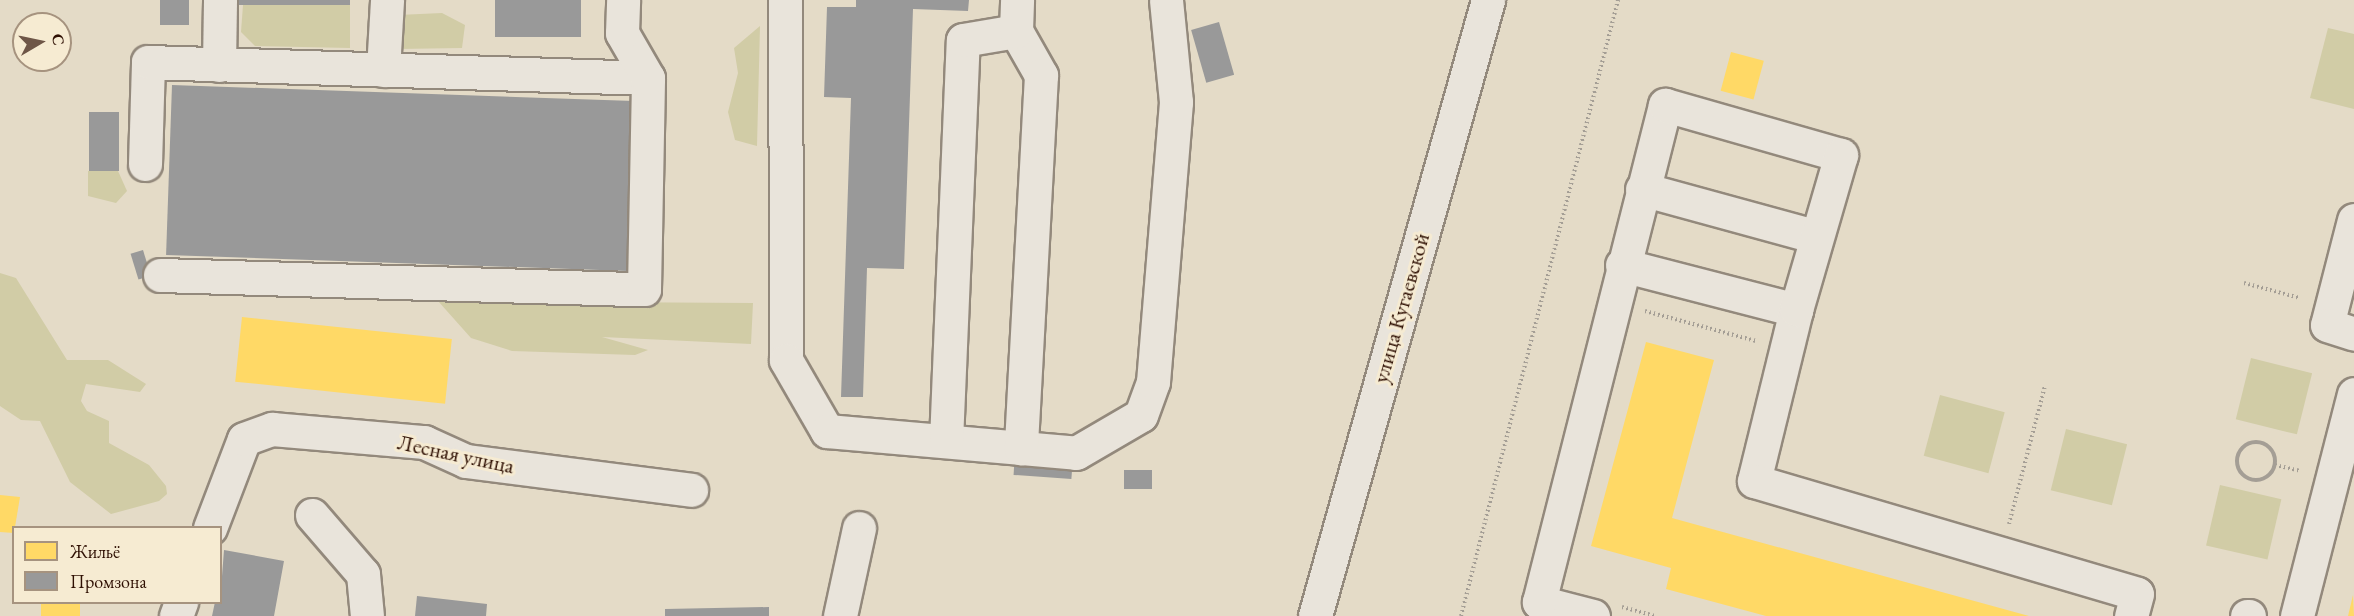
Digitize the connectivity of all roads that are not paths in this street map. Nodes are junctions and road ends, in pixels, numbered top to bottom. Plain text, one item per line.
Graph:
1 (220, 0) edge
2 (387, 0) edge
3 (623, 0) edge
4 (785, 0) edge
5 (1166, 0) edge
6 (1488, 0) edge
7 (1016, 15) edge
8 (219, 65) junction
9 (383, 70) junction
10 (648, 78) junction
11 (145, 164) dead end
12 (1642, 189) junction
13 (2354, 220) edge
14 (1817, 237) junction
15 (1622, 265) junction
16 (160, 275) dead end
17 (1796, 310) junction
18 (2354, 334) edge
19 (2354, 393) edge
20 (946, 441) junction
21 (1021, 448) junction
22 (691, 490) dead end
23 (312, 515) dead end
24 (211, 526) edge
25 (859, 528) dead end
26 (367, 616) edge
27 (840, 616) edge
28 (1315, 616) edge
29 (1593, 616) edge
30 (2132, 616) edge
31 (2297, 616) edge

1 - 8 street
2 - 9 street
3 - 10 street
4 - 20 street
5 - 21 street
6 - 28 street, улица Кугаевской
7 - 20 street
7 - 21 street
8 - 9 street
8 - 11 street
9 - 10 street
10 - 16 street
12 - 14 street
12 - 14 street
12 - 15 street
13 - 18 street
14 - 17 street
15 - 17 street
15 - 29 street
17 - 30 street
19 - 31 street
20 - 21 street
22 - 24 street, Лесная улица
23 - 26 street
25 - 27 street

